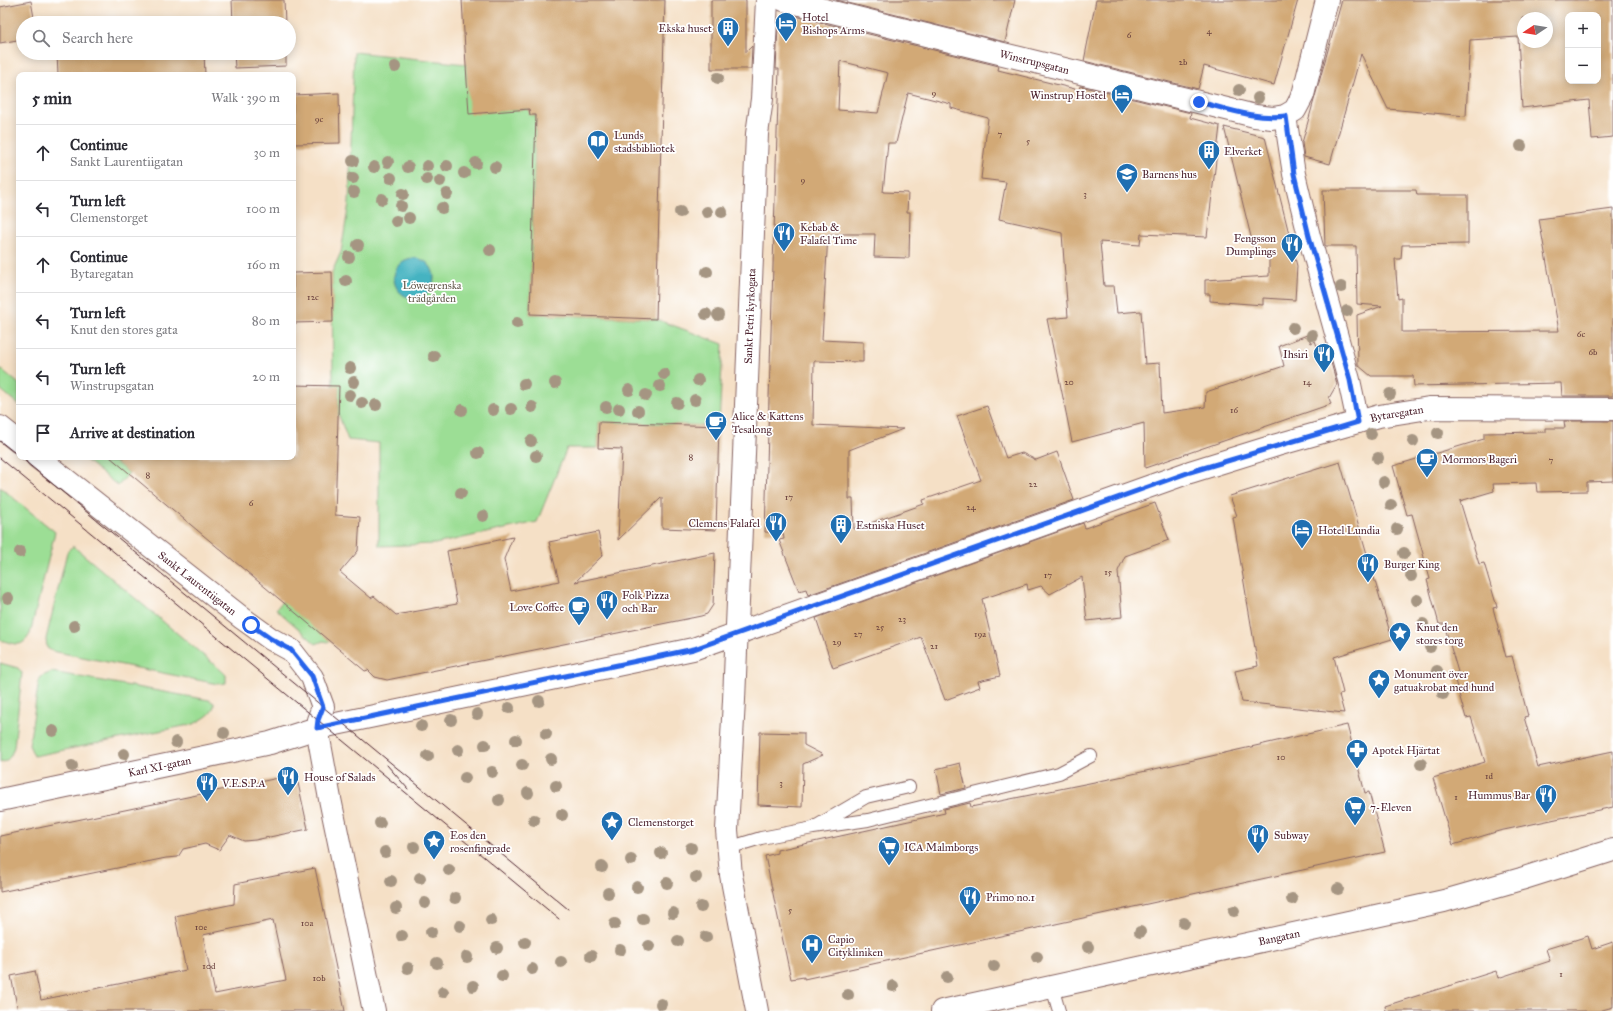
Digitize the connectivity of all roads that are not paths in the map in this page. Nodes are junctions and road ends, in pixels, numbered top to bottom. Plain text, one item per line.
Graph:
1 (766, 0) edge
2 (784, 0) edge
3 (1327, 0) edge
4 (1286, 116) junction
5 (1613, 409) edge
6 (1358, 422) junction
7 (0, 427) edge
8 (16, 440) edge
9 (41, 460) edge
10 (736, 633) junction
11 (317, 728) junction
12 (1091, 756) dead end
13 (909, 787) dead end
14 (0, 800) edge
15 (813, 828) junction
16 (728, 848) junction
17 (1613, 850) edge
18 (1052, 987) junction
19 (374, 1011) edge
20 (757, 1011) edge
21 (942, 1011) edge
22 (1059, 1011) edge

1 - 10 street, Sankt Petri kyrkogata
2 - 4 street, Winstrupsgatan
3 - 4 street
4 - 6 street
5 - 6 street, Bytaregatan
6 - 10 street, Bytaregatan
7 - 8 street
9 - 11 street, Sankt Laurentiigatan
10 - 11 street
10 - 16 street
11 - 14 street, Karl XI-gatan
11 - 19 street
12 - 15 lane
13 - 15 lane
15 - 16 lane
16 - 20 street
17 - 18 street, Bangatan
18 - 21 street, Bangatan
18 - 22 lane

